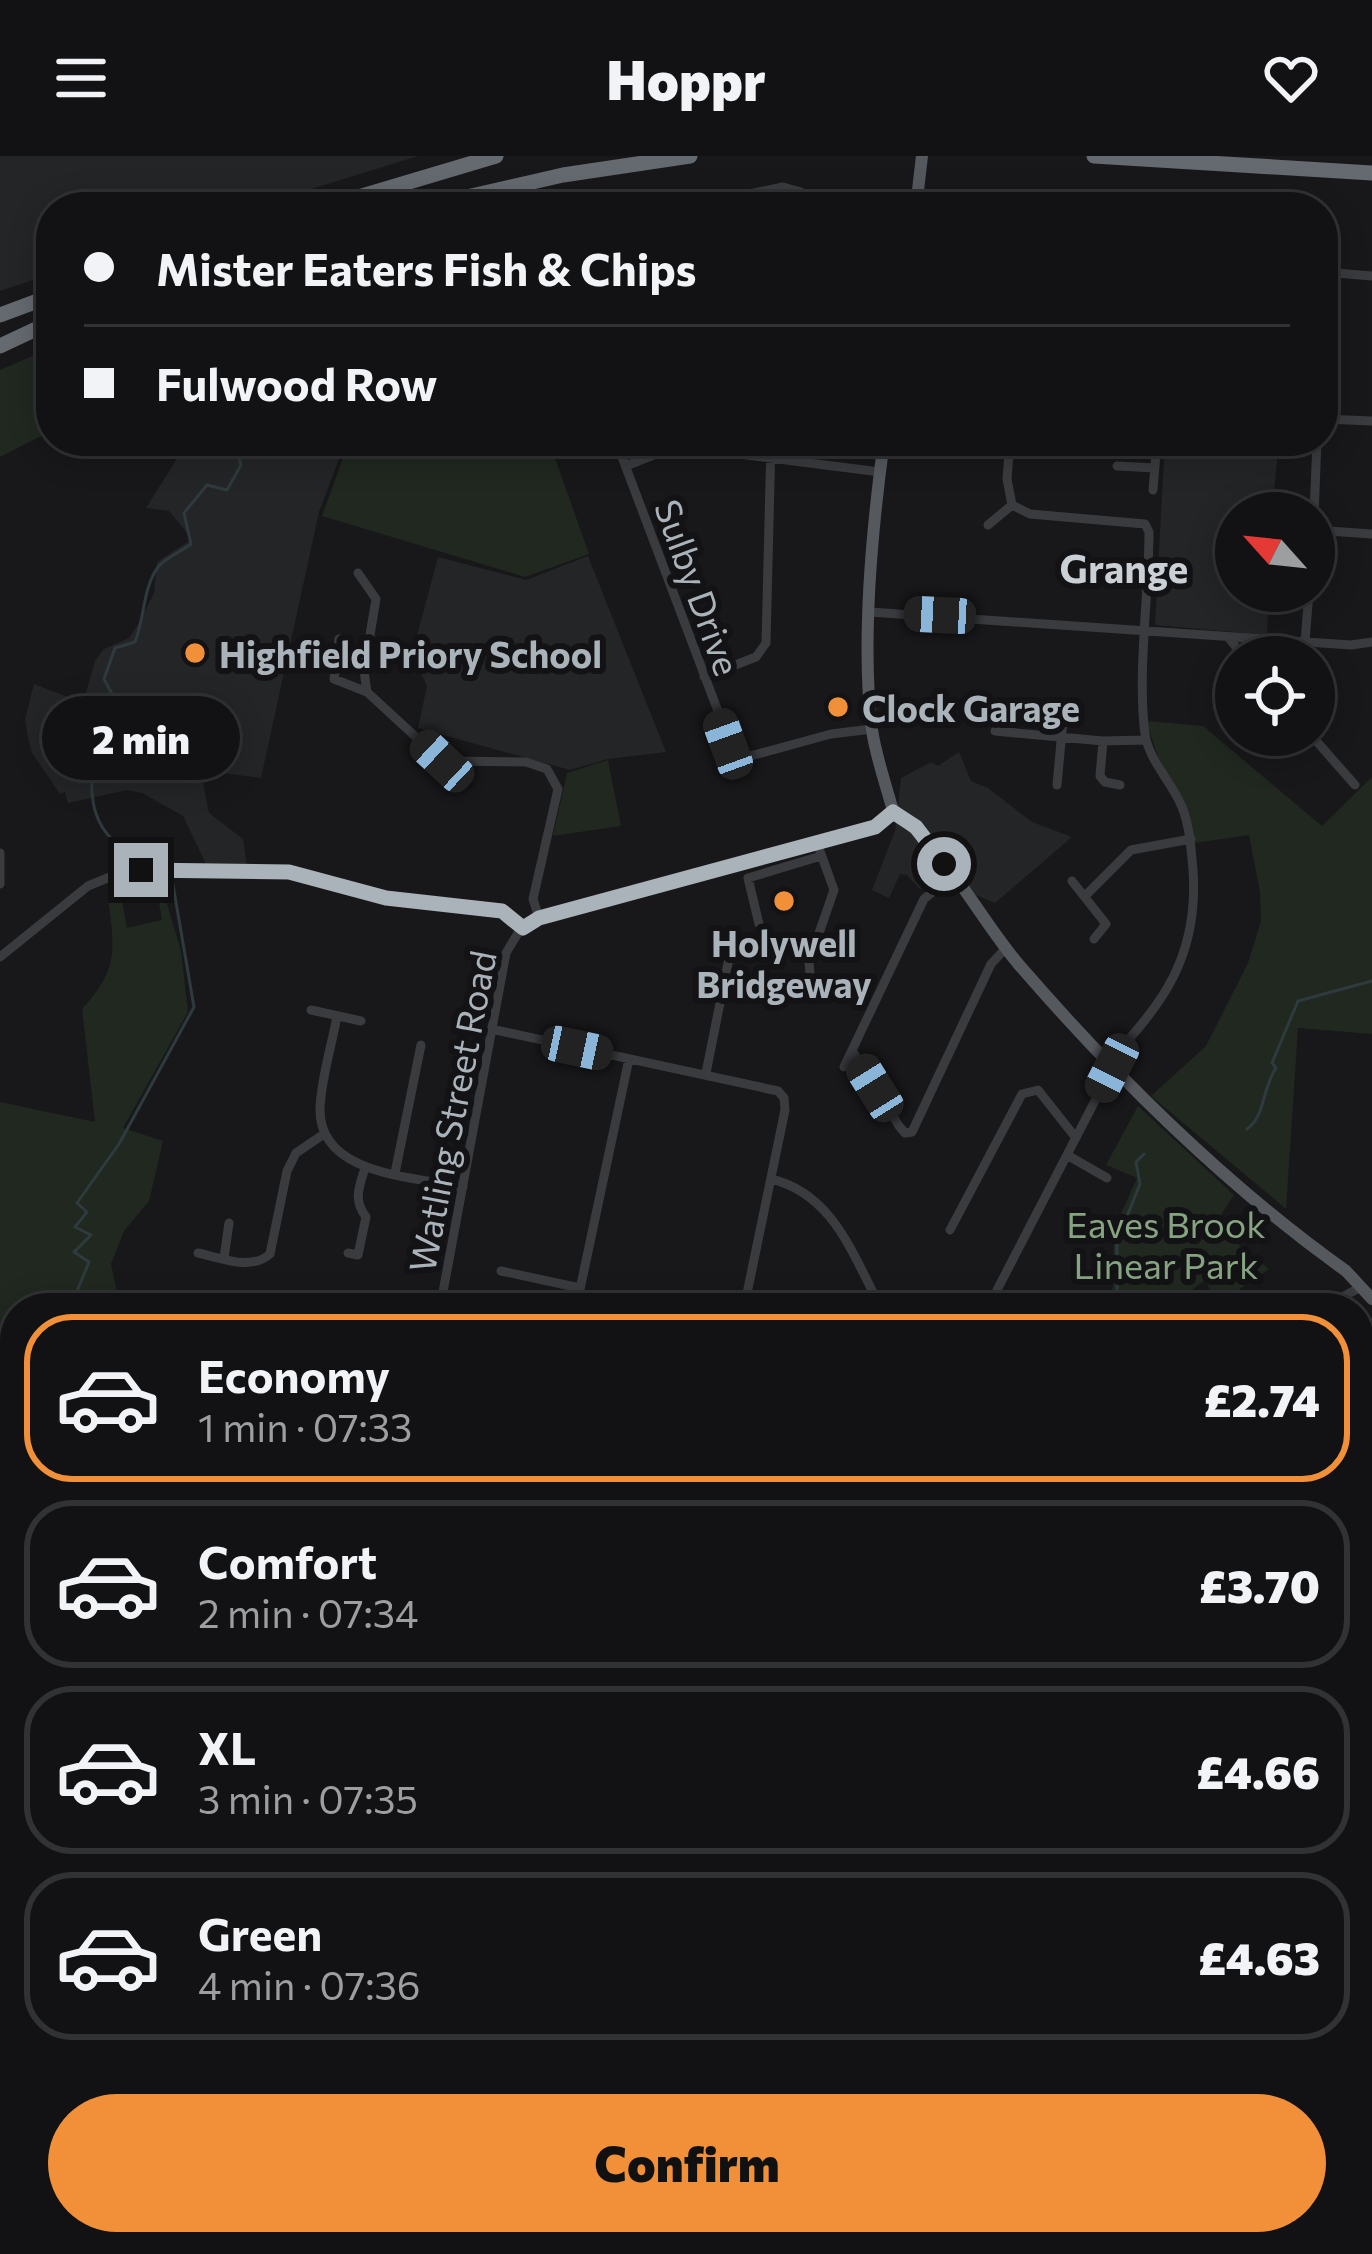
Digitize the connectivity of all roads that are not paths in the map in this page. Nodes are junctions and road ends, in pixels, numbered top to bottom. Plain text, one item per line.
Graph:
1 (496, 156) edge
2 (690, 156) edge
3 (922, 156) edge
4 (1094, 156) edge
5 (1372, 173) edge
6 (375, 192) edge
7 (489, 192) edge
8 (759, 192) edge
9 (798, 192) edge
10 (918, 192) edge
11 (1338, 273) edge
12 (1372, 276) edge
13 (36, 299) edge
14 (0, 312) edge
15 (36, 328) edge
16 (0, 344) edge
17 (1338, 420) edge
18 (1372, 421) edge
19 (622, 456) edge
20 (651, 456) edge
21 (742, 456) edge
22 (769, 456) edge
23 (882, 456) edge
24 (1008, 456) edge
25 (1155, 456) edge
26 (1316, 456) edge
27 (769, 460) junction
28 (626, 466) junction
29 (1117, 466) dead end
30 (1155, 468) junction
31 (880, 472) junction
32 (1153, 490) dead end
33 (1315, 492) edge
34 (1012, 505) junction
35 (988, 525) dead end
36 (1335, 531) edge
37 (1372, 534) edge
38 (358, 573) dead end
39 (869, 612) junction
40 (1147, 633) junction
41 (1215, 637) edge
42 (339, 639) dead end
43 (1335, 642) edge
44 (1372, 642) edge
45 (704, 677) junction
46 (367, 692) junction
47 (1064, 720) dead end
48 (872, 729) junction
49 (995, 731) dead end
50 (1062, 737) junction
51 (1146, 740) junction
52 (1103, 741) junction
53 (1330, 756) edge
54 (1057, 784) dead end
55 (1120, 785) dead end
56 (1355, 785) dead end
57 (893, 812) junction
58 (1191, 839) junction
59 (816, 840) junction
60 (0, 853) edge
61 (821, 856) junction
62 (141, 870) dead end
63 (122, 872) dead end
64 (952, 876) junction
65 (1072, 881) dead end
66 (0, 884) edge
67 (1085, 896) junction
68 (539, 918) junction
69 (759, 924) dead end
70 (523, 928) junction
71 (1094, 939) dead end
72 (1005, 949) junction
73 (2, 952) edge
74 (728, 958) dead end
75 (811, 986) dead end
76 (310, 1010) dead end
77 (338, 1016) junction
78 (361, 1021) dead end
79 (491, 1029) junction
80 (421, 1045) dead end
81 (852, 1050) junction
82 (629, 1059) junction
83 (844, 1066) dead end
84 (1110, 1066) junction
85 (706, 1072) junction
86 (324, 1134) junction
87 (1076, 1138) junction
88 (1067, 1155) junction
89 (365, 1168) junction
90 (395, 1173) junction
91 (771, 1178) junction
92 (1107, 1178) dead end
93 (464, 1187) junction
94 (229, 1223) dead end
95 (950, 1230) dead end
96 (198, 1252) dead end
97 (348, 1253) dead end
98 (224, 1258) junction
99 (501, 1271) dead end
100 (1361, 1287) junction
101 (580, 1288) junction
102 (443, 1293) edge
103 (579, 1293) edge
104 (747, 1293) edge
105 (873, 1293) edge
106 (999, 1293) edge
107 (1350, 1293) edge
108 (1366, 1293) edge

1 - 6 highway
2 - 7 highway
3 - 10 main road
4 - 5 highway
8 - 9 street
11 - 12 street
13 - 14 highway
15 - 16 highway
17 - 18 street
19 - 28 street, Sulby Drive
20 - 28 street
21 - 27 street
22 - 27 street
23 - 31 main road
24 - 34 street
25 - 30 street
26 - 33 street
27 - 31 street
27 - 45 street
28 - 45 street, Sulby Drive
29 - 30 street
30 - 32 street
31 - 39 main road
34 - 35 street
34 - 40 street
36 - 37 street
38 - 46 street
39 - 40 street
39 - 48 main road
40 - 41 street
40 - 51 street
42 - 46 street
43 - 44 street
45 - 48 street, Sulby Drive
46 - 68 street
47 - 50 street
48 - 57 main road
49 - 50 street
50 - 52 street
50 - 54 street
51 - 52 street
51 - 58 street
52 - 55 street
53 - 56 street
57 - 59 street
57 - 64 main road
58 - 67 street
58 - 84 street
59 - 61 street
59 - 68 street
60 - 66 street
61 - 69 street
61 - 75 street
62 - 70 street
63 - 73 street
64 - 72 main road
64 - 81 street
65 - 67 street
67 - 71 street
68 - 70 street
70 - 79 street, Watling Street Road
72 - 81 street
72 - 84 main road
74 - 85 street
76 - 77 street
77 - 78 street
77 - 86 street
79 - 82 street
79 - 93 street, Watling Street Road
80 - 90 street
81 - 83 street
82 - 85 street
82 - 101 street
84 - 87 street
84 - 100 main road
85 - 91 street
86 - 89 street
86 - 98 street
87 - 88 street
87 - 95 street
88 - 92 street
88 - 106 street
89 - 90 street
89 - 97 street
90 - 93 street
91 - 104 street
91 - 105 street
93 - 102 street, Watling Street Road
94 - 98 street
96 - 98 street
99 - 101 street
100 - 107 street
100 - 108 main road
101 - 103 street

